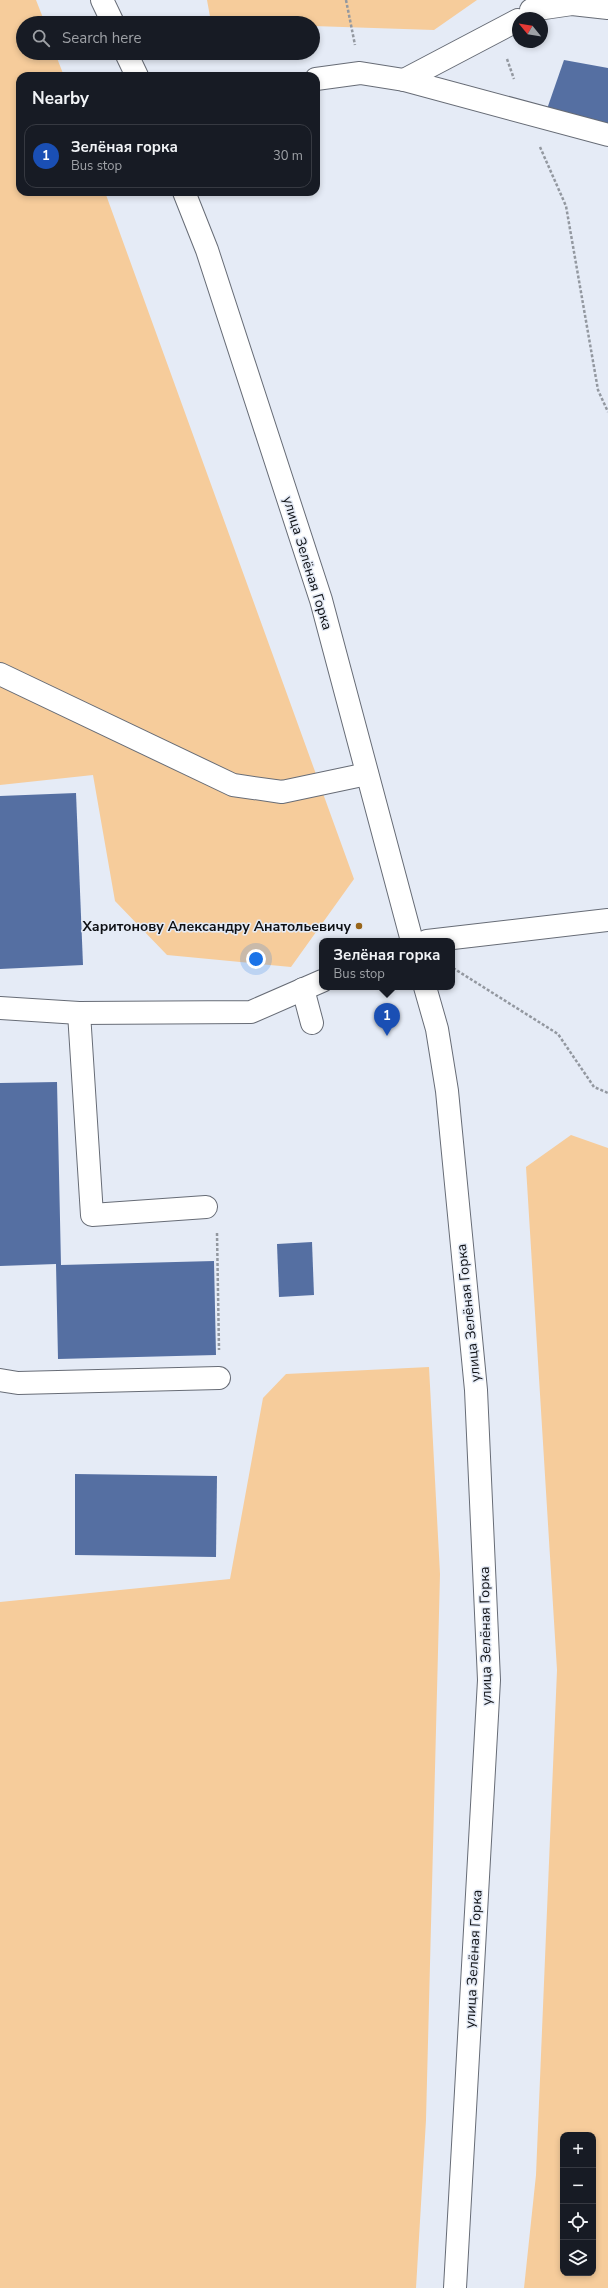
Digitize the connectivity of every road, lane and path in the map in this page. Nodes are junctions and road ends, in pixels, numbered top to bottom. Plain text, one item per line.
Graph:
1 (102, 0) edge
2 (346, 0) edge
3 (608, 8) edge
4 (528, 12) edge
5 (110, 16) edge
6 (512, 22) edge
7 (496, 31) junction
8 (129, 60) edge
9 (135, 72) edge
10 (360, 73) junction
11 (320, 78) edge
12 (404, 80) junction
13 (526, 113) junction
14 (608, 135) edge
15 (186, 196) edge
16 (608, 412) edge
17 (0, 674) edge
18 (367, 774) junction
19 (608, 920) edge
20 (411, 938) edge
21 (453, 938) edge
22 (455, 969) edge
23 (313, 985) edge
24 (426, 990) edge
25 (0, 1008) edge
26 (79, 1013) junction
27 (312, 1023) dead end
28 (608, 1093) edge
29 (206, 1207) joint
30 (219, 1378) joint
31 (0, 1380) edge
32 (455, 2288) edge

1 - 5 street
2 - 10 path
3 - 4 street
6 - 7 street
7 - 12 street
7 - 13 path
8 - 9 street
10 - 11 street
10 - 12 street
12 - 13 street
13 - 14 street
13 - 16 path
15 - 18 street, улица Зелёная Горка
17 - 18 street
18 - 20 street, улица Зелёная Горка
19 - 21 street
22 - 28 path
23 - 26 street
23 - 27 street
24 - 32 street, улица Зелёная Горка
25 - 26 street
26 - 29 street
29 - 30 path
30 - 31 street

